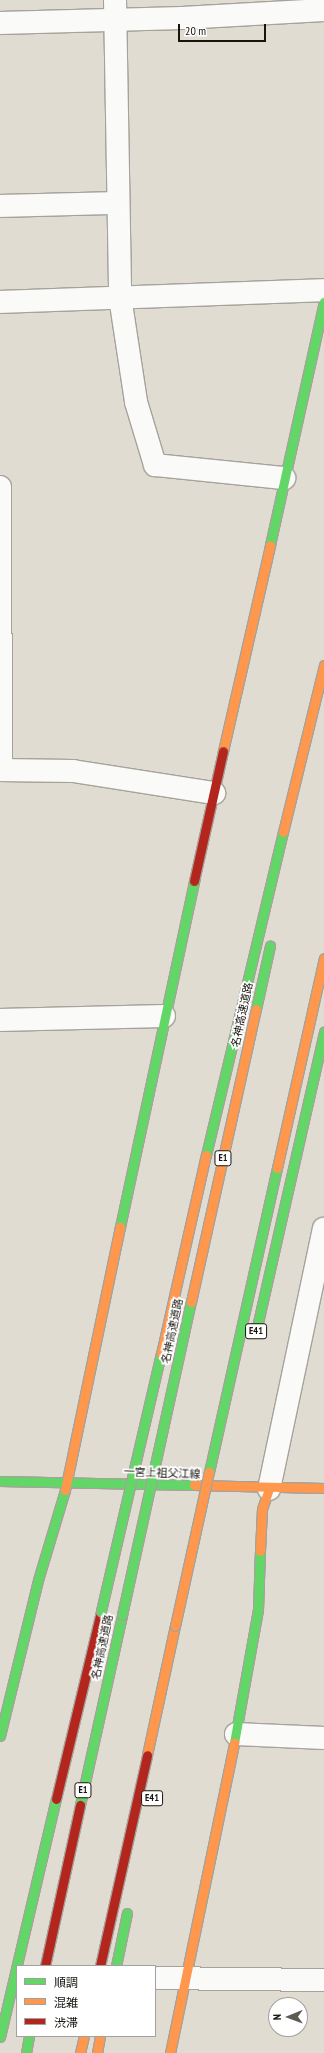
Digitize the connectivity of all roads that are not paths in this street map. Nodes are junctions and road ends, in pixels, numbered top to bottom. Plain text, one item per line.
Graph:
1 (115, 10) edge
2 (324, 10) edge
3 (0, 23) edge
4 (118, 203) junction
5 (0, 206) edge
6 (324, 290) edge
7 (120, 297) junction
8 (0, 302) edge
9 (324, 302) edge
10 (284, 478) junction
11 (0, 487) edge
12 (324, 665) edge
13 (324, 702) edge
14 (310, 764) dead end
15 (0, 770) edge
16 (214, 792) junction
17 (272, 936) dead end
18 (324, 958) edge
19 (164, 1016) junction
20 (0, 1020) edge
21 (324, 1032) edge
22 (324, 1229) edge
23 (256, 1335) dead end
24 (224, 1475) dead end
25 (0, 1481) edge
26 (67, 1482) junction
27 (324, 1488) edge
28 (269, 1489) junction
29 (218, 1498) dead end
30 (236, 1734) junction
31 (0, 1736) edge
32 (324, 1738) edge
33 (129, 1904) dead end
34 (17, 1965) edge
35 (45, 1965) edge
36 (100, 1965) edge
37 (116, 1965) edge
38 (16, 1969) edge
39 (158, 1978) dead end
40 (186, 1978) junction
41 (324, 1980) edge
42 (0, 2037) edge
43 (29, 2037) edge
44 (84, 2037) edge
45 (100, 2037) edge
46 (26, 2053) edge
47 (80, 2053) edge
48 (97, 2053) edge
49 (170, 2053) edge

1 - 2 street
1 - 3 street
1 - 4 street
4 - 5 street
4 - 7 street
6 - 7 street
7 - 8 street
7 - 10 street
9 - 10 main road
10 - 16 main road
11 - 15 street
12 - 34 main road, bridge
13 - 14 main road
15 - 16 street
16 - 19 main road
17 - 35 main road, 名神高速道路 / E1, bridge
18 - 36 main road, bridge
19 - 20 street
19 - 26 main road
21 - 23 main road, E41, bridge
22 - 28 street
24 - 29 main road
25 - 26 main road, 一宮上祖父江線
26 - 28 main road, 一宮上祖父江線
26 - 31 main road
27 - 28 main road, 一宮上祖父江線
28 - 30 main road
30 - 32 street
30 - 40 main road
33 - 37 main road
38 - 42 main road, bridge
39 - 40 street
40 - 41 street
40 - 49 main road
43 - 46 main road
44 - 47 main road
45 - 48 main road

